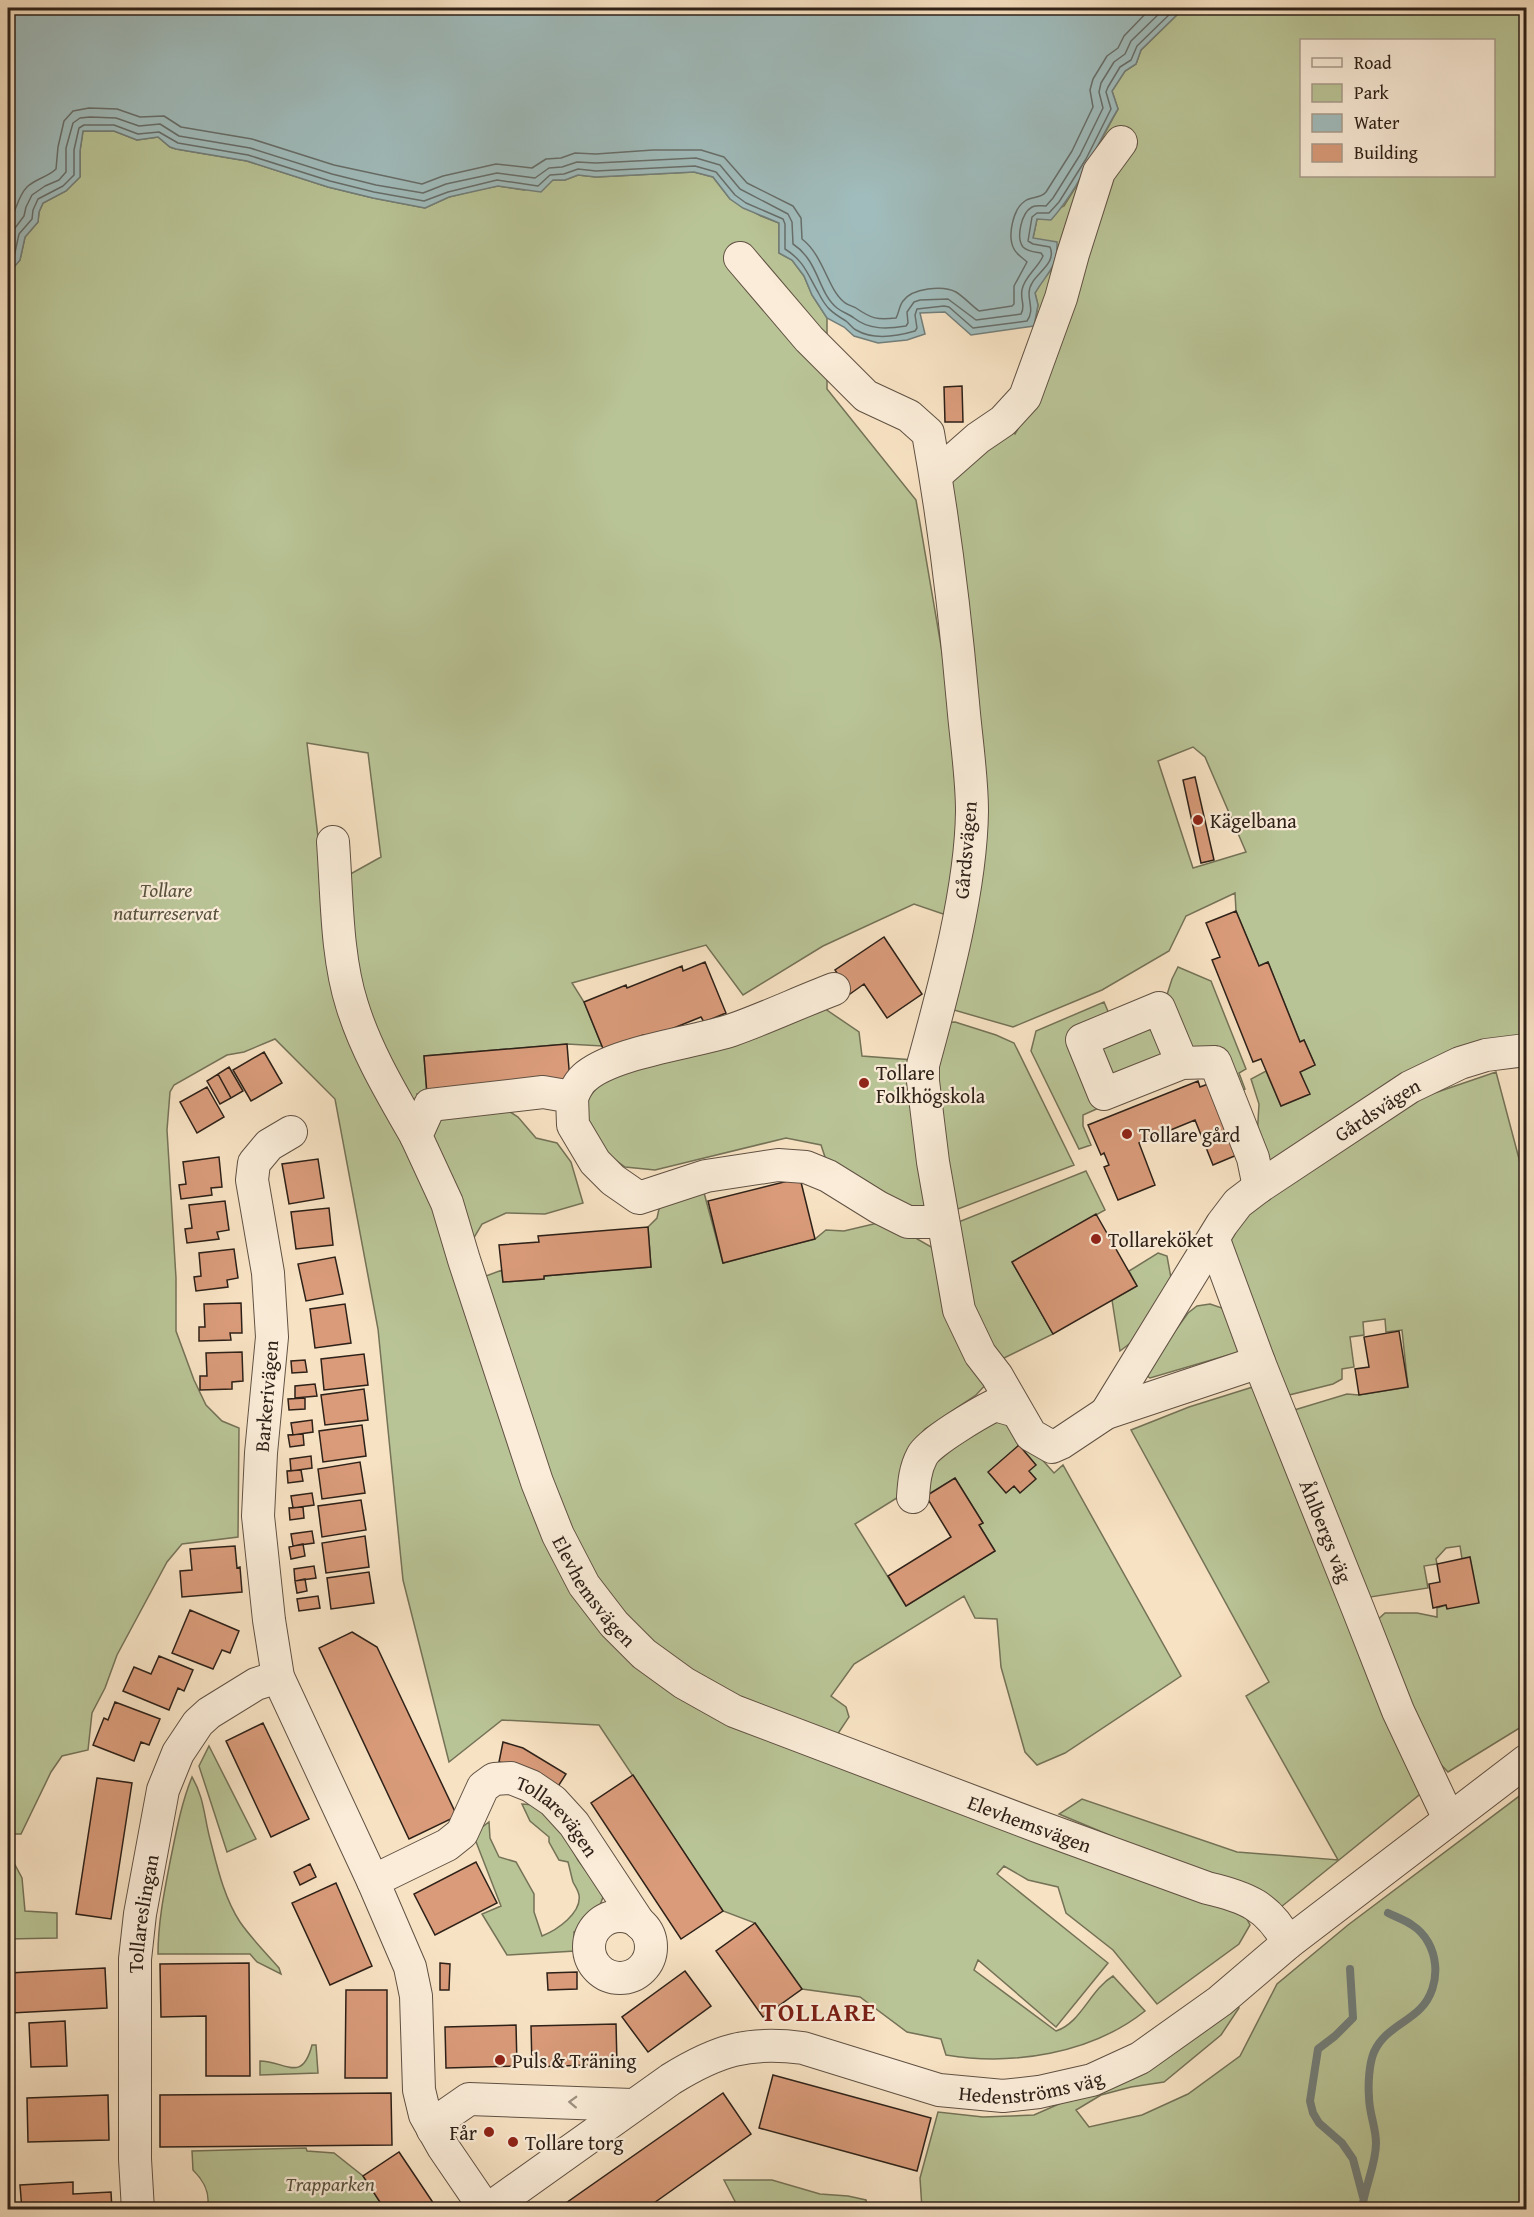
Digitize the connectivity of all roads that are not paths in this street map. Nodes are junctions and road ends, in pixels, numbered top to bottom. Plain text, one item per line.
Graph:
1 (1121, 142) dead end
2 (740, 258) dead end
3 (936, 475) junction
4 (333, 842) dead end
5 (834, 989) dead end
6 (1527, 1050) edge
7 (1182, 1064) dead end
8 (572, 1097) junction
9 (291, 1132) dead end
10 (416, 1136) junction
11 (1259, 1187) junction
12 (943, 1222) junction
13 (1214, 1240) junction
14 (1259, 1362) junction
15 (1016, 1410) junction
16 (1106, 1413) junction
17 (913, 1497) dead end
18 (279, 1677) junction
19 (1527, 1761) edge
20 (1449, 1819) junction
21 (373, 1881) junction
22 (640, 1924) dead end
23 (1288, 1943) junction
24 (632, 2105) junction
25 (433, 2130) junction
26 (138, 2210) edge
27 (487, 2210) edge

1 - 3 street
2 - 3 street, Gårdsvägen
3 - 12 street, Gårdsvägen
4 - 10 street, Elevhemsvägen
5 - 8 street
6 - 11 street, Gårdsvägen
7 - 11 street
8 - 10 street
8 - 12 street
9 - 18 street, Barkerivägen
10 - 23 street, Elevhemsvägen
11 - 13 street, Gårdsvägen
12 - 15 street, Gårdsvägen
13 - 14 street, Åhlbergs väg
13 - 16 street, Gårdsvägen
14 - 16 street, Gårdsvägen
14 - 20 street, Åhlbergs väg
15 - 16 street, Gårdsvägen
15 - 17 street
18 - 21 street
18 - 26 street, Tollareslingan
19 - 20 street, Hedenströms väg
20 - 23 street, Hedenströms väg
21 - 22 street, Tollarevägen
21 - 25 street
23 - 24 street, Hedenströms väg
24 -> 25 street
24 - 27 street, Hedenströms väg
25 - 27 street

